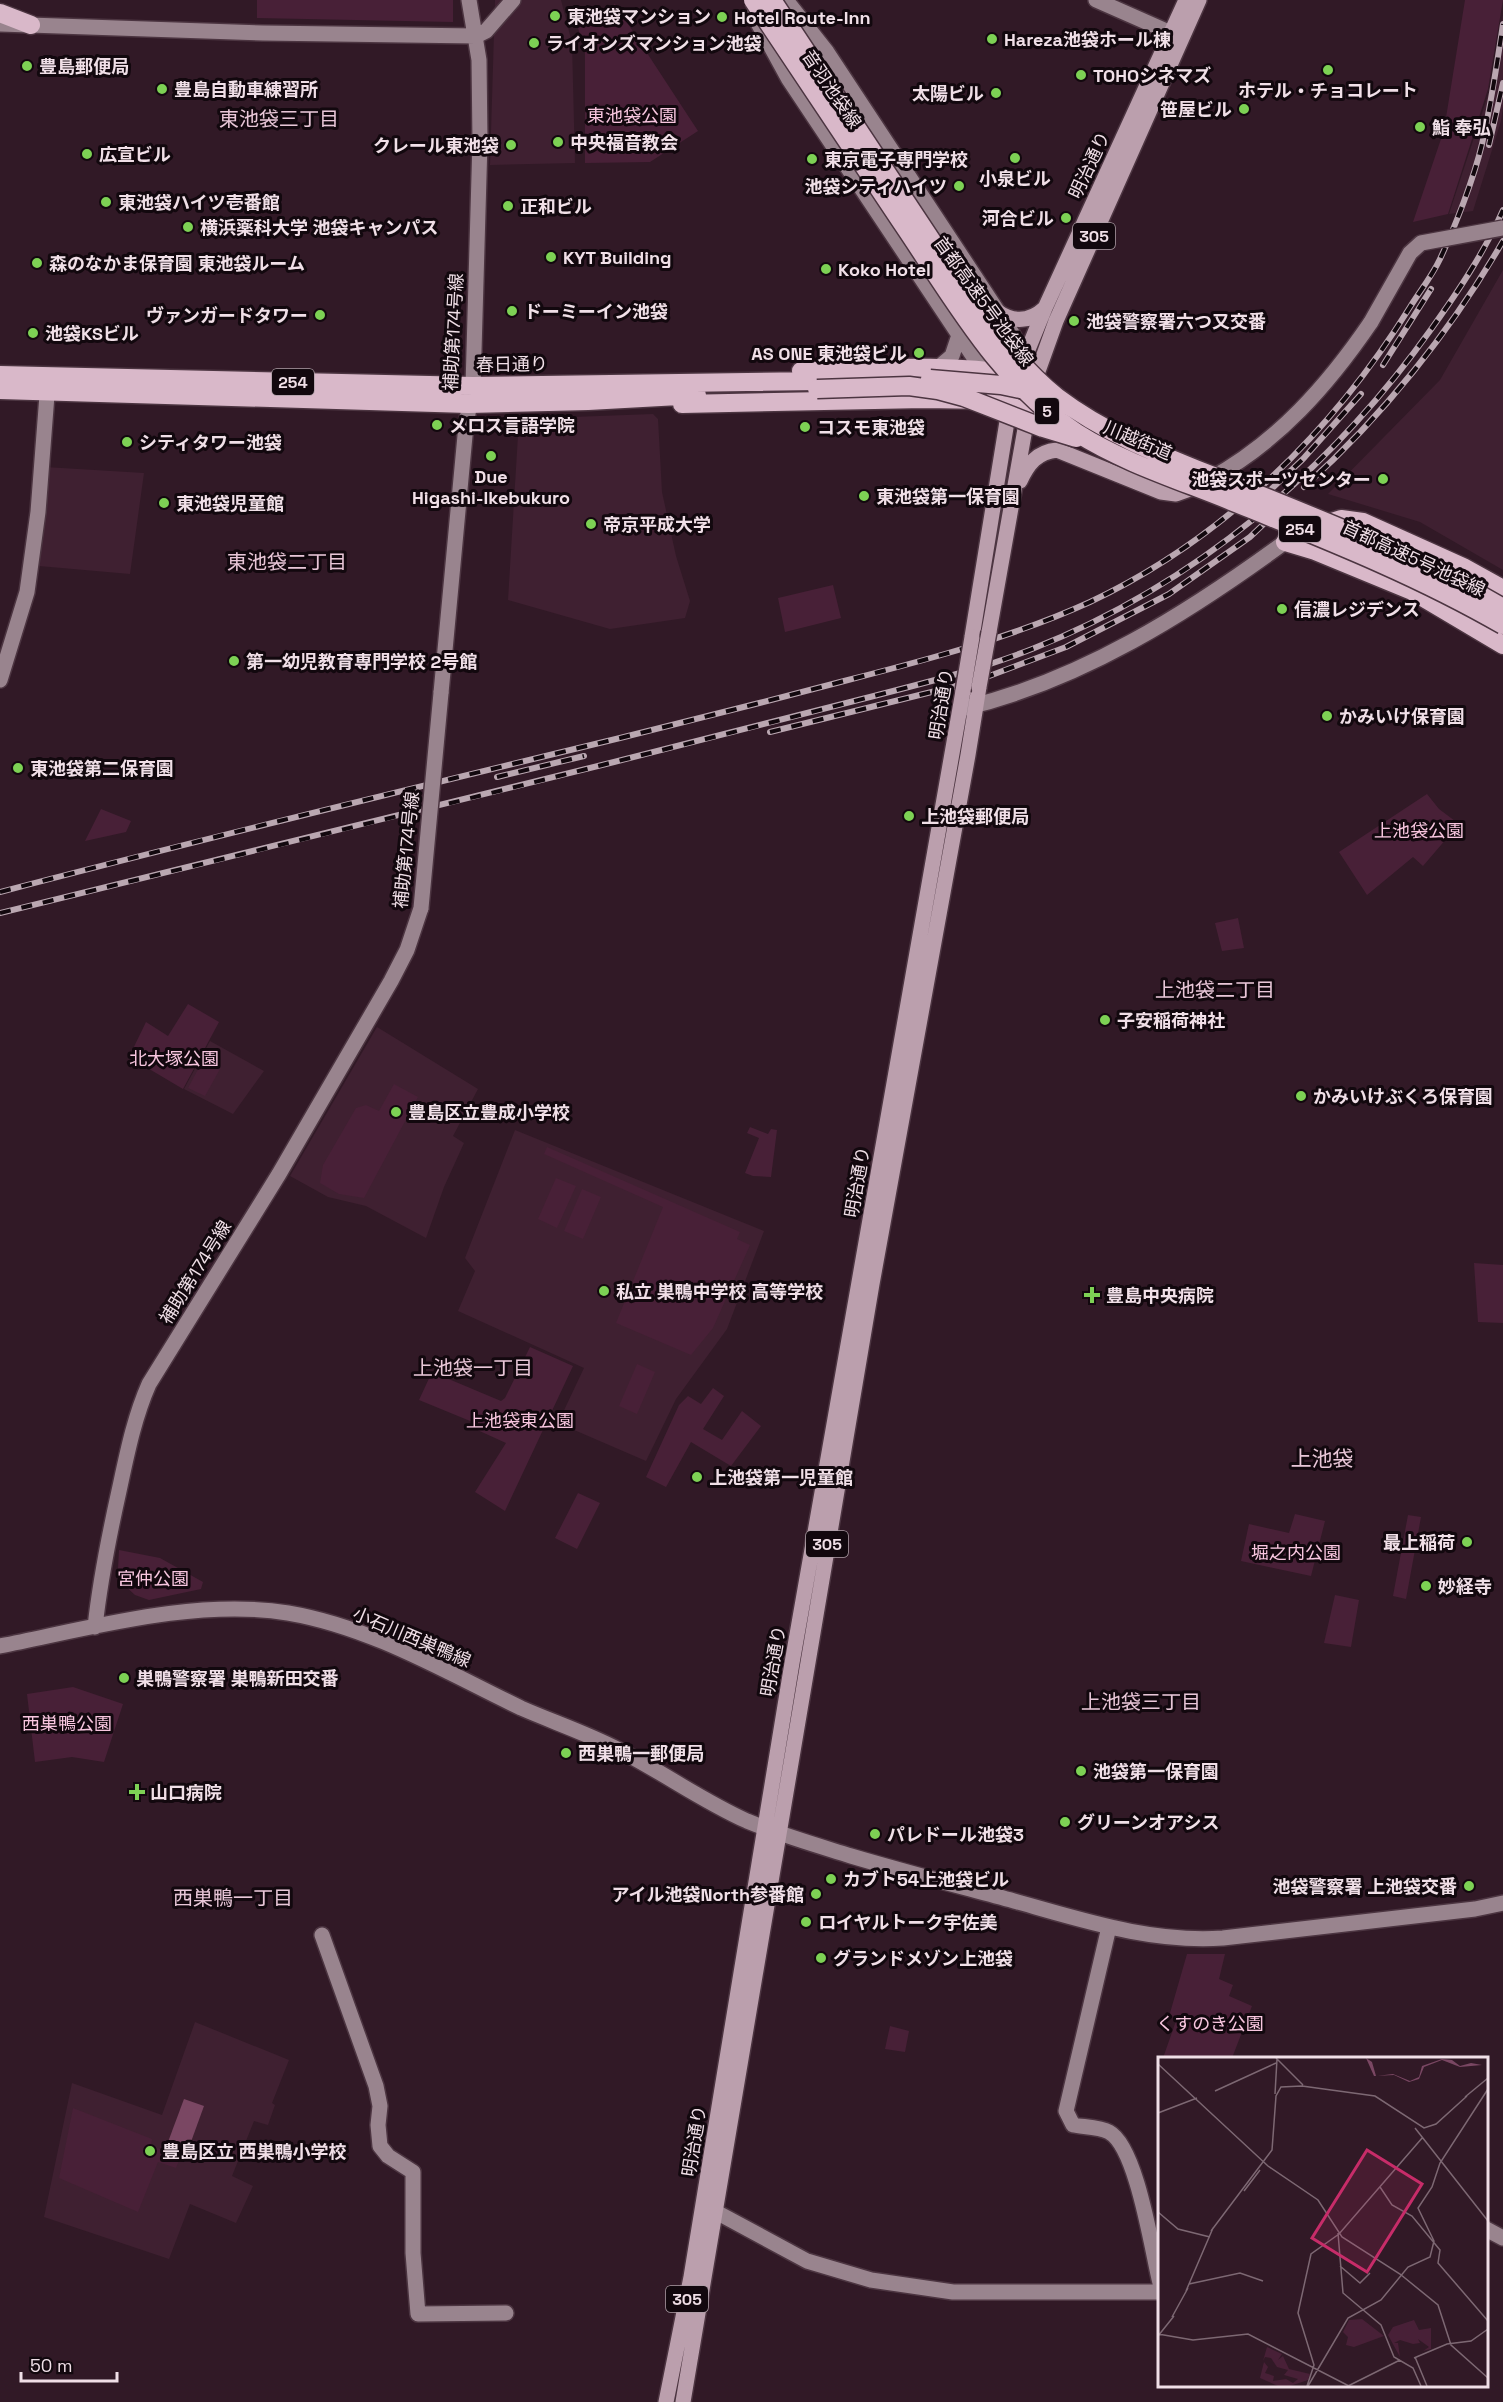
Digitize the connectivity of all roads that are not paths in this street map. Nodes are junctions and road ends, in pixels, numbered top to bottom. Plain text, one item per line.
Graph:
1 (469, 0) edge
2 (481, 0) edge
3 (513, 0) edge
4 (746, 0) edge
5 (752, 0) edge
6 (777, 0) edge
7 (1096, 0) edge
8 (1186, 0) edge
9 (1200, 0) edge
10 (0, 13) edge
11 (0, 24) edge
12 (30, 25) junction
13 (1172, 33) junction
14 (476, 36) junction
15 (1503, 228) edge
16 (1045, 309) junction
17 (998, 312) junction
18 (959, 335) junction
19 (1025, 355) junction
20 (939, 367) junction
21 (982, 370) junction
22 (0, 375) edge
23 (1025, 381) junction
24 (48, 384) junction
25 (817, 385) junction
26 (473, 386) junction
27 (0, 390) edge
28 (587, 392) junction
29 (1058, 396) junction
30 (468, 404) junction
31 (1017, 412) junction
32 (1092, 442) junction
33 (1210, 479) junction
34 (1193, 488) junction
35 (1013, 495) junction
36 (1285, 542) junction
37 (1503, 589) edge
38 (1503, 607) edge
39 (1503, 626) edge
40 (1503, 645) edge
41 (0, 680) edge
42 (976, 706) junction
43 (960, 709) junction
44 (94, 1628) junction
45 (0, 1646) edge
46 (772, 1831) junction
47 (1503, 1903) edge
48 (1109, 1927) junction
49 (322, 1935) dead end
50 (709, 2208) junction
51 (1488, 2230) edge
52 (1503, 2238) edge
53 (1158, 2274) edge
54 (1158, 2292) edge
55 (506, 2313) dead end
56 (666, 2402) edge
57 (682, 2402) edge

1 - 14 street, 補助第174号線
2 - 14 street, 補助第174号線
3 - 14 street
4 - 18 street
5 - 23 street, 音羽池袋線, bridge
5 - 39 highway, 首都高速5号池袋線 / 5, bridge
6 - 17 street
6 - 29 street, 音羽池袋線, bridge
6 - 38 highway, 首都高速5号池袋線 / 5, bridge
7 - 13 street
8 - 13 main road, 明治通り / 305
9 - 23 main road, 明治通り / 305
10 - 12 highway
11 - 12 street
12 - 14 street
13 - 16 main road, 明治通り / 305
14 - 26 street, 補助第174号線
15 - 33 street, bridge
16 - 17 main road
16 - 19 main road, 明治通り / 305
17 - 18 street
17 - 19 street
18 - 20 street
18 - 21 street
19 - 23 main road, 明治通り / 305
20 - 21 highway
20 - 28 highway
21 - 23 highway
21 - 31 street
22 - 24 highway, 春日通り / 254
23 - 25 highway, 春日通り / 254, bridge
23 - 29 highway, 川越街道 / 254, bridge
23 - 31 main road, 明治通り / 305
23 - 32 street, 音羽池袋線, bridge
23 - 33 highway
24 - 26 highway, 春日通り / 254
24 - 27 highway, 春日通り / 254
24 - 30 highway, 春日通り / 254
24 - 41 street
25 - 28 highway, 春日通り / 254
25 - 31 highway, 春日通り / 254, bridge
26 - 28 highway, 春日通り / 254
26 - 30 street, 補助第174号線
28 - 30 highway, 春日通り / 254
28 - 31 highway
29 - 38 highway, 川越街道 / 254, bridge
30 - 44 street, 補助第174号線, bridge
31 - 32 highway, 川越街道 / 254, bridge
31 - 34 highway
31 - 35 main road, 明治通り / 305
31 - 43 main road, 明治通り / 305, bridge
32 - 39 highway, 川越街道 / 254, bridge
33 - 34 highway
34 - 35 main road
35 - 42 main road, 明治通り / 305, bridge
36 - 37 highway
36 - 40 highway
36 - 42 street
42 - 43 street
42 - 46 main road, 明治通り / 305
43 - 46 main road, 明治通り / 305
44 - 45 street, 小石川西巣鴨線
44 - 46 street, 小石川西巣鴨線
46 - 48 street, 小石川西巣鴨線
46 - 50 main road, 明治通り / 305
47 - 48 street, 小石川西巣鴨線
48 - 53 street
49 - 55 street
50 - 54 street
50 - 56 main road, 明治通り / 305
50 - 57 main road, 明治通り / 305
51 - 52 street

